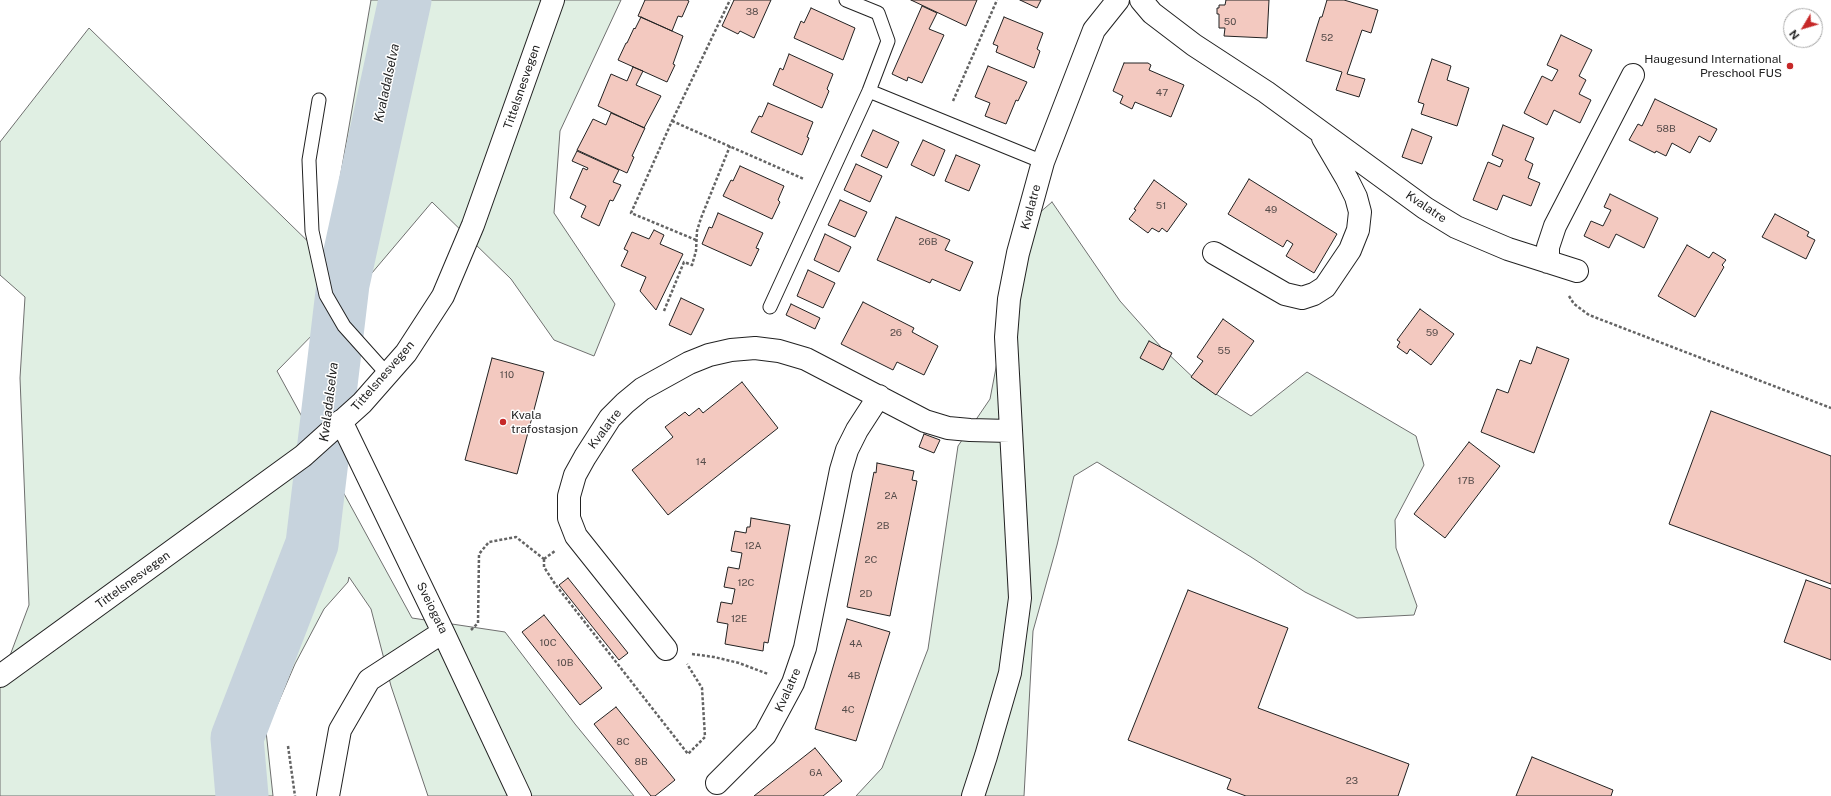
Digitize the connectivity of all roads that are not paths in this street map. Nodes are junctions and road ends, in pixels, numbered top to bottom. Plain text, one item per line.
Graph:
1 (553, 0) edge
2 (846, 0) edge
3 (1118, 0) edge
4 (1141, 0) edge
5 (1633, 75) dead end
6 (869, 91) junction
7 (319, 100) dead end
8 (1317, 128) junction
9 (1042, 162) junction
10 (1214, 253) dead end
11 (1548, 262) junction
12 (1577, 271) dead end
13 (770, 307) dead end
14 (387, 374) junction
15 (879, 396) junction
16 (341, 421) junction
17 (1010, 431) junction
18 (443, 632) junction
19 (673, 651) road end
20 (0, 676) edge
21 (717, 783) dead end
22 (328, 796) edge
23 (520, 796) edge
24 (973, 796) edge

1 - 14 street, Tittelsnesvegen
2 - 6 lane
3 - 9 street, Kvalatre
4 - 8 street, Kvalatre
5 - 11 street
6 - 9 lane
6 - 13 lane
7 - 14 lane
8 - 10 street, Kvalatre
8 - 11 street, Kvalatre
9 - 17 street, Kvalatre
11 - 12 street, Kvalatre
14 - 16 street, Tittelsnesvegen
15 - 17 street, Kvalatre
15 - 19 street, Kvalatre
15 - 21 street, Kvalatre
16 - 18 street, Sveiogata
16 - 20 street, Tittelsnesvegen
17 - 24 street, Kvalatre
18 - 22 street
18 - 23 street, Sveiogata

